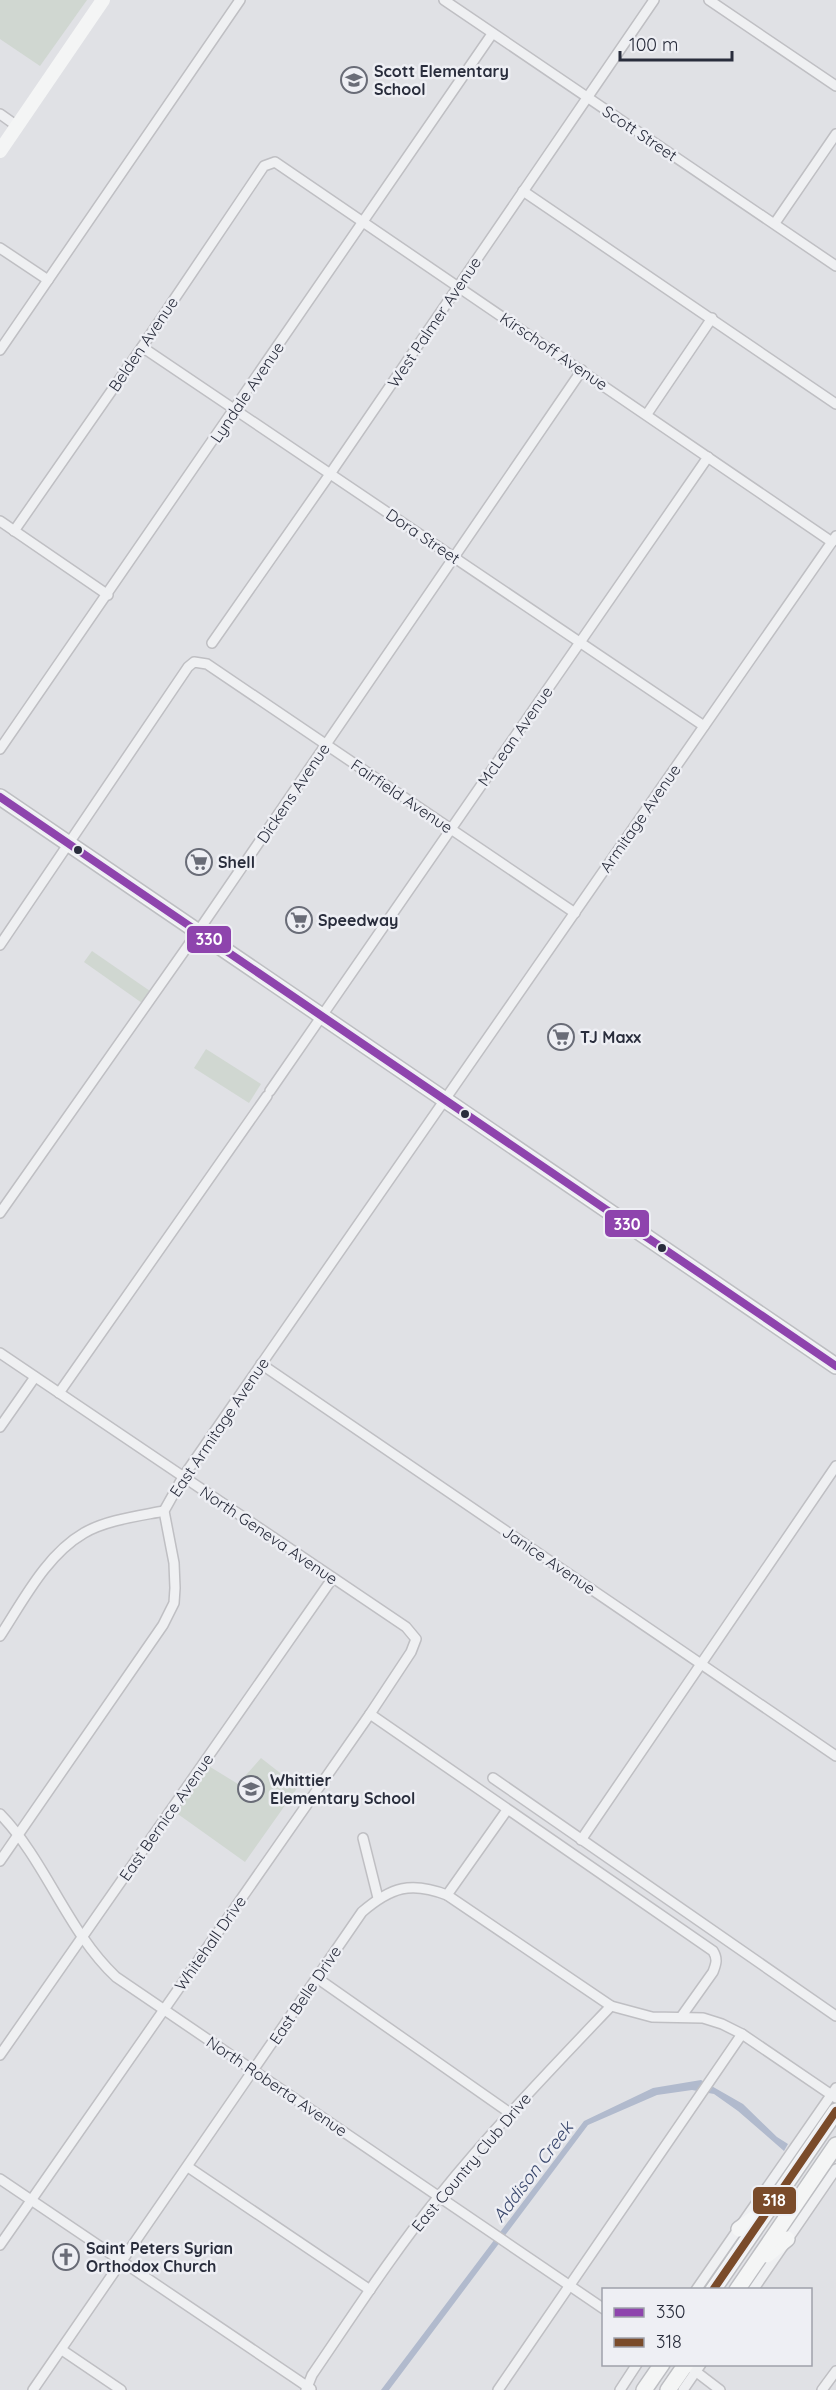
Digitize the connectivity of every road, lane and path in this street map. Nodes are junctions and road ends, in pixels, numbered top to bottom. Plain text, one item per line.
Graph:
1 (103, 0) edge
2 (240, 0) edge
3 (444, 0) edge
4 (654, 0) edge
5 (710, 0) edge
6 (492, 34) junction
7 (836, 86) edge
8 (587, 98) junction
9 (0, 114) edge
10 (17, 126) junction
11 (836, 135) edge
12 (0, 151) edge
13 (275, 162) joint
14 (523, 192) junction
15 (363, 222) junction
16 (775, 223) junction
17 (0, 248) edge
18 (836, 266) edge
19 (48, 280) junction
20 (458, 286) junction
21 (712, 318) junction
22 (142, 347) junction
23 (0, 350) edge
24 (582, 370) junction
25 (836, 404) edge
26 (235, 410) junction
27 (647, 414) junction
28 (708, 457) junction
29 (330, 474) junction
30 (0, 521) edge
31 (14, 531) junction
32 (834, 539) edge
33 (454, 557) junction
34 (108, 595) junction
35 (580, 642) junction
36 (212, 643) dead end
37 (704, 726) junction
38 (327, 744) junction
39 (0, 749) edge
40 (0, 797) edge
41 (451, 829) junction
42 (69, 843) junction
43 (575, 914) junction
44 (199, 930) junction
45 (0, 945) edge
46 (323, 1016) junction
47 (446, 1101) junction
48 (0, 1213) edge
49 (0, 1353) edge
50 (261, 1364) junction
51 (836, 1366) edge
52 (35, 1377) junction
53 (59, 1393) junction
54 (0, 1427) edge
55 (836, 1466) edge
56 (183, 1478) junction
57 (164, 1511) junction
58 (332, 1579) junction
59 (0, 1636) edge
60 (416, 1639) joint
61 (701, 1664) junction
62 (370, 1714) junction
63 (836, 1756) edge
64 (493, 1778) dead end
65 (507, 1810) junction
66 (0, 1814) edge
67 (18, 1836) junction
68 (363, 1838) dead end
69 (581, 1840) junction
70 (0, 1861) edge
71 (447, 1895) junction
72 (378, 1898) junction
73 (82, 1937) junction
74 (317, 1978) junction
75 (611, 2006) junction
76 (164, 2010) junction
77 (836, 2016) edge
78 (681, 2017) junction
79 (742, 2034) junction
80 (0, 2055) edge
81 (254, 2070) junction
82 (834, 2094) edge
83 (836, 2111) edge
84 (510, 2113) junction
85 (833, 2157) edge
86 (188, 2167) junction
87 (0, 2179) edge
88 (438, 2197) junction
89 (32, 2199) junction
90 (773, 2202) junction
91 (739, 2229) junction
92 (788, 2239) junction
93 (0, 2245) edge
94 (123, 2260) junction
95 (755, 2264) junction
96 (568, 2285) junction
97 (697, 2288) edge
98 (714, 2288) edge
99 (738, 2288) edge
100 (754, 2288) edge
101 (369, 2290) junction
102 (602, 2308) edge
103 (62, 2350) junction
104 (636, 2366) edge
105 (661, 2366) edge
106 (691, 2366) edge
107 (836, 2371) edge
108 (309, 2389) edge
109 (33, 2390) edge
110 (121, 2390) edge
111 (498, 2390) edge
112 (620, 2390) edge
113 (644, 2390) edge
114 (668, 2390) edge
115 (683, 2390) edge
116 (720, 2390) edge
117 (822, 2390) edge

1 - 10 street
2 - 19 street
3 - 6 street, Scott Street
4 - 8 street, West Palmer Avenue
5 - 7 street
6 - 8 street, Scott Street
6 - 15 street, Lyndale Avenue
8 - 14 street, West Palmer Avenue
8 - 16 street, Scott Street
9 - 10 street
10 - 12 street
11 - 16 street
13 - 15 street, Kirschoff Avenue
13 - 22 street, Belden Avenue
14 - 20 street, West Palmer Avenue
14 - 21 street
15 - 20 street, Kirschoff Avenue
15 - 26 street, Lyndale Avenue
16 - 18 street, Scott Street
17 - 19 street
19 - 23 street
20 - 24 street, Kirschoff Avenue
20 - 29 street, West Palmer Avenue
21 - 25 street
21 - 27 street
22 - 26 street, Dora Street
22 - 31 street, Belden Avenue
24 - 27 street, Kirschoff Avenue
24 - 33 street, Dickens Avenue
26 - 29 street, Dora Street
26 - 34 street, Lyndale Avenue
27 - 28 street, Kirschoff Avenue
28 - 32 street, Kirschoff Avenue
28 - 35 street, McLean Avenue
29 - 33 street, Dora Street
29 - 36 street, West Palmer Avenue
30 - 31 street
31 - 34 street
32 - 37 street, Armitage Avenue
33 - 35 street, Dora Street
33 - 38 street, Dickens Avenue
34 - 39 street, Lyndale Avenue
35 - 37 street, Dora Street
35 - 41 street, McLean Avenue
37 - 43 street, Armitage Avenue
38 - 41 street, Fairfield Avenue
38 - 42 street, Fairfield Avenue
38 - 44 street, Dickens Avenue
40 - 42 main road
41 - 43 street, Fairfield Avenue
41 - 46 street, McLean Avenue
42 - 44 main road
42 - 45 street
43 - 47 street, Armitage Avenue
44 - 46 main road
44 - 48 street, Dickens Avenue
46 - 47 main road
46 - 53 street, McLean Avenue
47 - 50 street, East Armitage Avenue
47 - 51 main road
49 - 52 street, North Geneva Avenue
50 - 56 street, East Armitage Avenue
50 - 61 street, Janice Avenue
52 - 53 street, North Geneva Avenue
52 - 54 street
53 - 56 street, North Geneva Avenue
55 - 61 street
56 - 57 street, East Armitage Avenue
56 - 58 street, North Geneva Avenue
57 - 59 street
57 - 67 street, East Armitage Avenue
58 - 60 street, North Geneva Avenue
58 - 73 street, East Bernice Avenue
60 - 62 street, Whitehall Drive
61 - 63 street, Janice Avenue
61 - 69 street
62 - 65 street
62 - 76 street, Whitehall Drive
64 - 69 street
65 - 71 street
65 - 78 street
66 - 67 street, North Roberta Avenue
67 - 70 street, East Armitage Avenue
67 - 73 street, North Roberta Avenue
68 - 72 street
69 - 77 street
71 - 72 street, East Belle Drive
71 - 75 street, East Belle Drive
72 - 74 street, East Belle Drive
73 - 76 street, North Roberta Avenue
73 - 80 street, East Bernice Avenue
74 - 81 street, East Belle Drive
74 - 84 street
75 - 78 street, East Belle Drive
75 - 84 street, East Country Club Drive
76 - 81 street, North Roberta Avenue
76 - 89 street, Whitehall Drive
78 - 79 street, East Belle Drive
79 - 82 street, East Belle Drive
79 - 96 street
81 - 86 street, East Belle Drive
81 - 88 street, North Roberta Avenue
82 - 91 street
83 - 90 main road
84 - 88 street, East Country Club Drive
85 - 92 street
85 - 95 main road
86 - 94 street, East Belle Drive
86 - 101 street
87 - 89 street
88 - 96 street, North Roberta Avenue
88 - 101 street, East Country Club Drive
89 - 93 street, Whitehall Drive
89 - 94 street
90 - 91 main road
90 - 98 main road
91 - 97 street
92 - 95 main road
92 - 100 street
94 - 103 street, East Belle Drive
94 - 108 street
95 - 99 main road
96 - 102 street, North Roberta Avenue
96 - 111 street
101 - 108 street, East Country Club Drive
103 - 109 street, East Belle Drive
103 - 110 street
104 - 112 street
105 - 113 main road
106 - 114 main road
106 - 115 street
106 - 116 street
107 - 117 street

